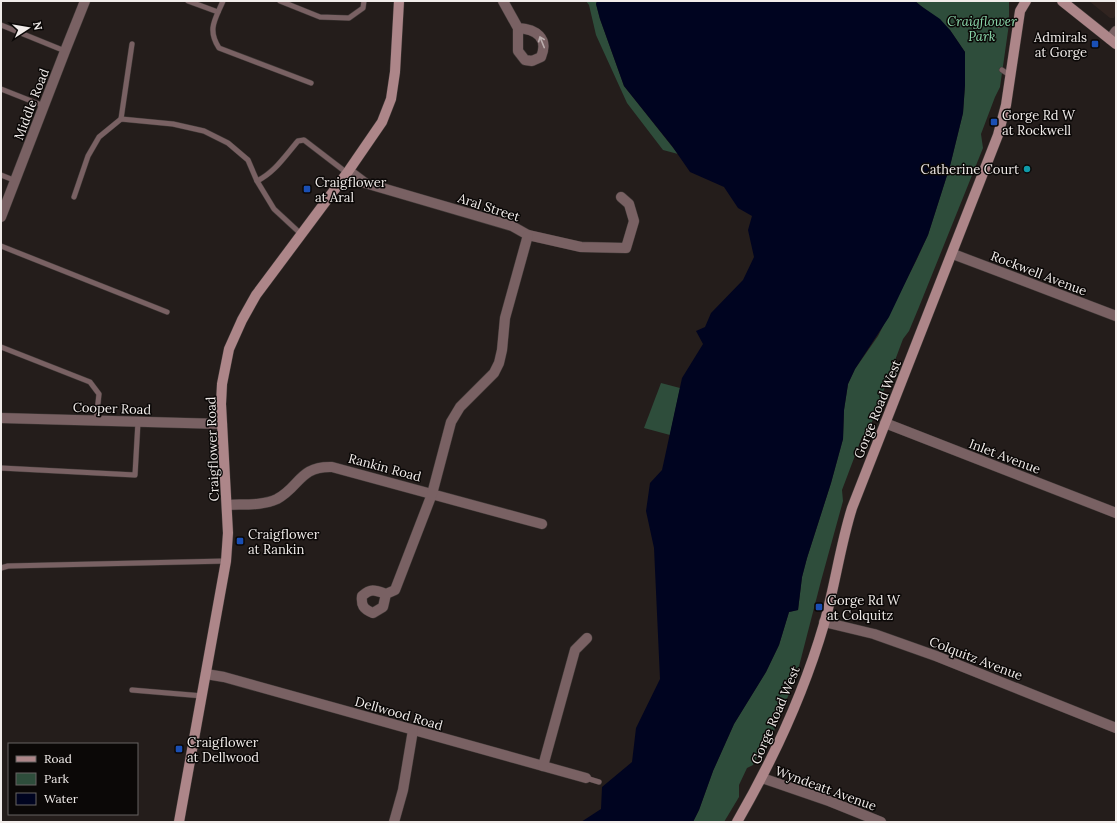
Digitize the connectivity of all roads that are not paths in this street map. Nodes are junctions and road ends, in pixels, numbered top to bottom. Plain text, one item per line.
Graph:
1 (85, 1) edge
2 (188, 1) edge
3 (223, 1) edge
4 (280, 1) edge
5 (364, 1) edge
6 (400, 1) edge
7 (503, 1) edge
8 (1026, 1) edge
9 (1062, 1) edge
10 (218, 12) junction
11 (1018, 24) junction
12 (1, 25) edge
13 (999, 25) dead end
14 (518, 28) dead end
15 (1114, 38) edge
16 (132, 44) dead end
17 (65, 51) junction
18 (311, 82) dead end
19 (1, 89) edge
20 (44, 106) junction
21 (121, 119) junction
22 (348, 172) junction
23 (1, 174) edge
24 (16, 181) junction
25 (257, 181) junction
26 (74, 197) dead end
27 (621, 197) dead end
28 (1, 217) edge
29 (301, 234) junction
30 (528, 235) junction
31 (1, 246) edge
32 (953, 254) junction
33 (167, 312) dead end
34 (1116, 316) edge
35 (1, 347) edge
36 (1, 418) edge
37 (96, 421) junction
38 (138, 422) junction
39 (885, 423) junction
40 (222, 424) junction
41 (1, 468) edge
42 (432, 494) junction
43 (227, 505) junction
44 (1116, 513) edge
45 (542, 524) dead end
46 (226, 561) junction
47 (1, 568) edge
48 (386, 594) dead end
49 (824, 622) junction
50 (587, 638) dead end
51 (206, 674) junction
52 (132, 690) dead end
53 (202, 696) junction
54 (1116, 728) edge
55 (413, 730) junction
56 (543, 766) junction
57 (586, 778) joint
58 (762, 778) junction
59 (599, 782) dead end
60 (179, 822) edge
61 (394, 822) edge
62 (737, 822) edge
63 (882, 822) edge

1 - 17 street, Middle Road
2 - 10 lane
3 - 10 lane
4 - 5 lane
6 - 22 main road, Craigflower Road
7 - 14 street
8 - 11 main road, Gorge Road West
9 - 15 main road
10 - 18 lane
11 - 13 lane
11 - 32 main road, Gorge Road West
12 - 17 lane
16 - 21 lane
17 - 20 street, Middle Road
19 - 20 lane
20 - 24 street, Middle Road
21 - 25 lane
21 - 26 lane
22 - 25 lane
22 - 29 main road, Craigflower Road
22 - 30 street, Aral Street
23 - 24 lane
24 - 28 street, Middle Road
25 - 29 lane
27 - 30 street, Aral Street
29 - 40 main road, Craigflower Road
30 - 42 street
31 - 33 lane
32 - 34 street, Rockwell Avenue
32 - 39 main road, Gorge Road West
35 - 37 lane
36 - 37 street, Cooper Road
37 - 38 street, Cooper Road
38 - 40 street, Cooper Road
38 - 41 lane
39 - 44 street, Inlet Avenue
39 - 49 main road, Gorge Road West
40 - 43 main road, Craigflower Road
42 - 43 street, Rankin Road
42 - 45 street, Rankin Road
42 - 48 street
43 - 46 main road, Craigflower Road
46 - 47 lane
46 - 51 main road, Craigflower Road
49 - 54 street, Colquitz Avenue
49 - 58 main road, Gorge Road West
50 - 56 street
51 - 53 main road, Craigflower Road
51 - 55 street, Dellwood Road
52 - 53 lane
53 - 60 main road, Craigflower Road
55 - 56 street, Dellwood Road
55 - 61 street
56 - 57 street, Dellwood Road
57 - 59 lane
58 - 62 main road, Gorge Road West
58 - 63 street, Wyndeatt Avenue

